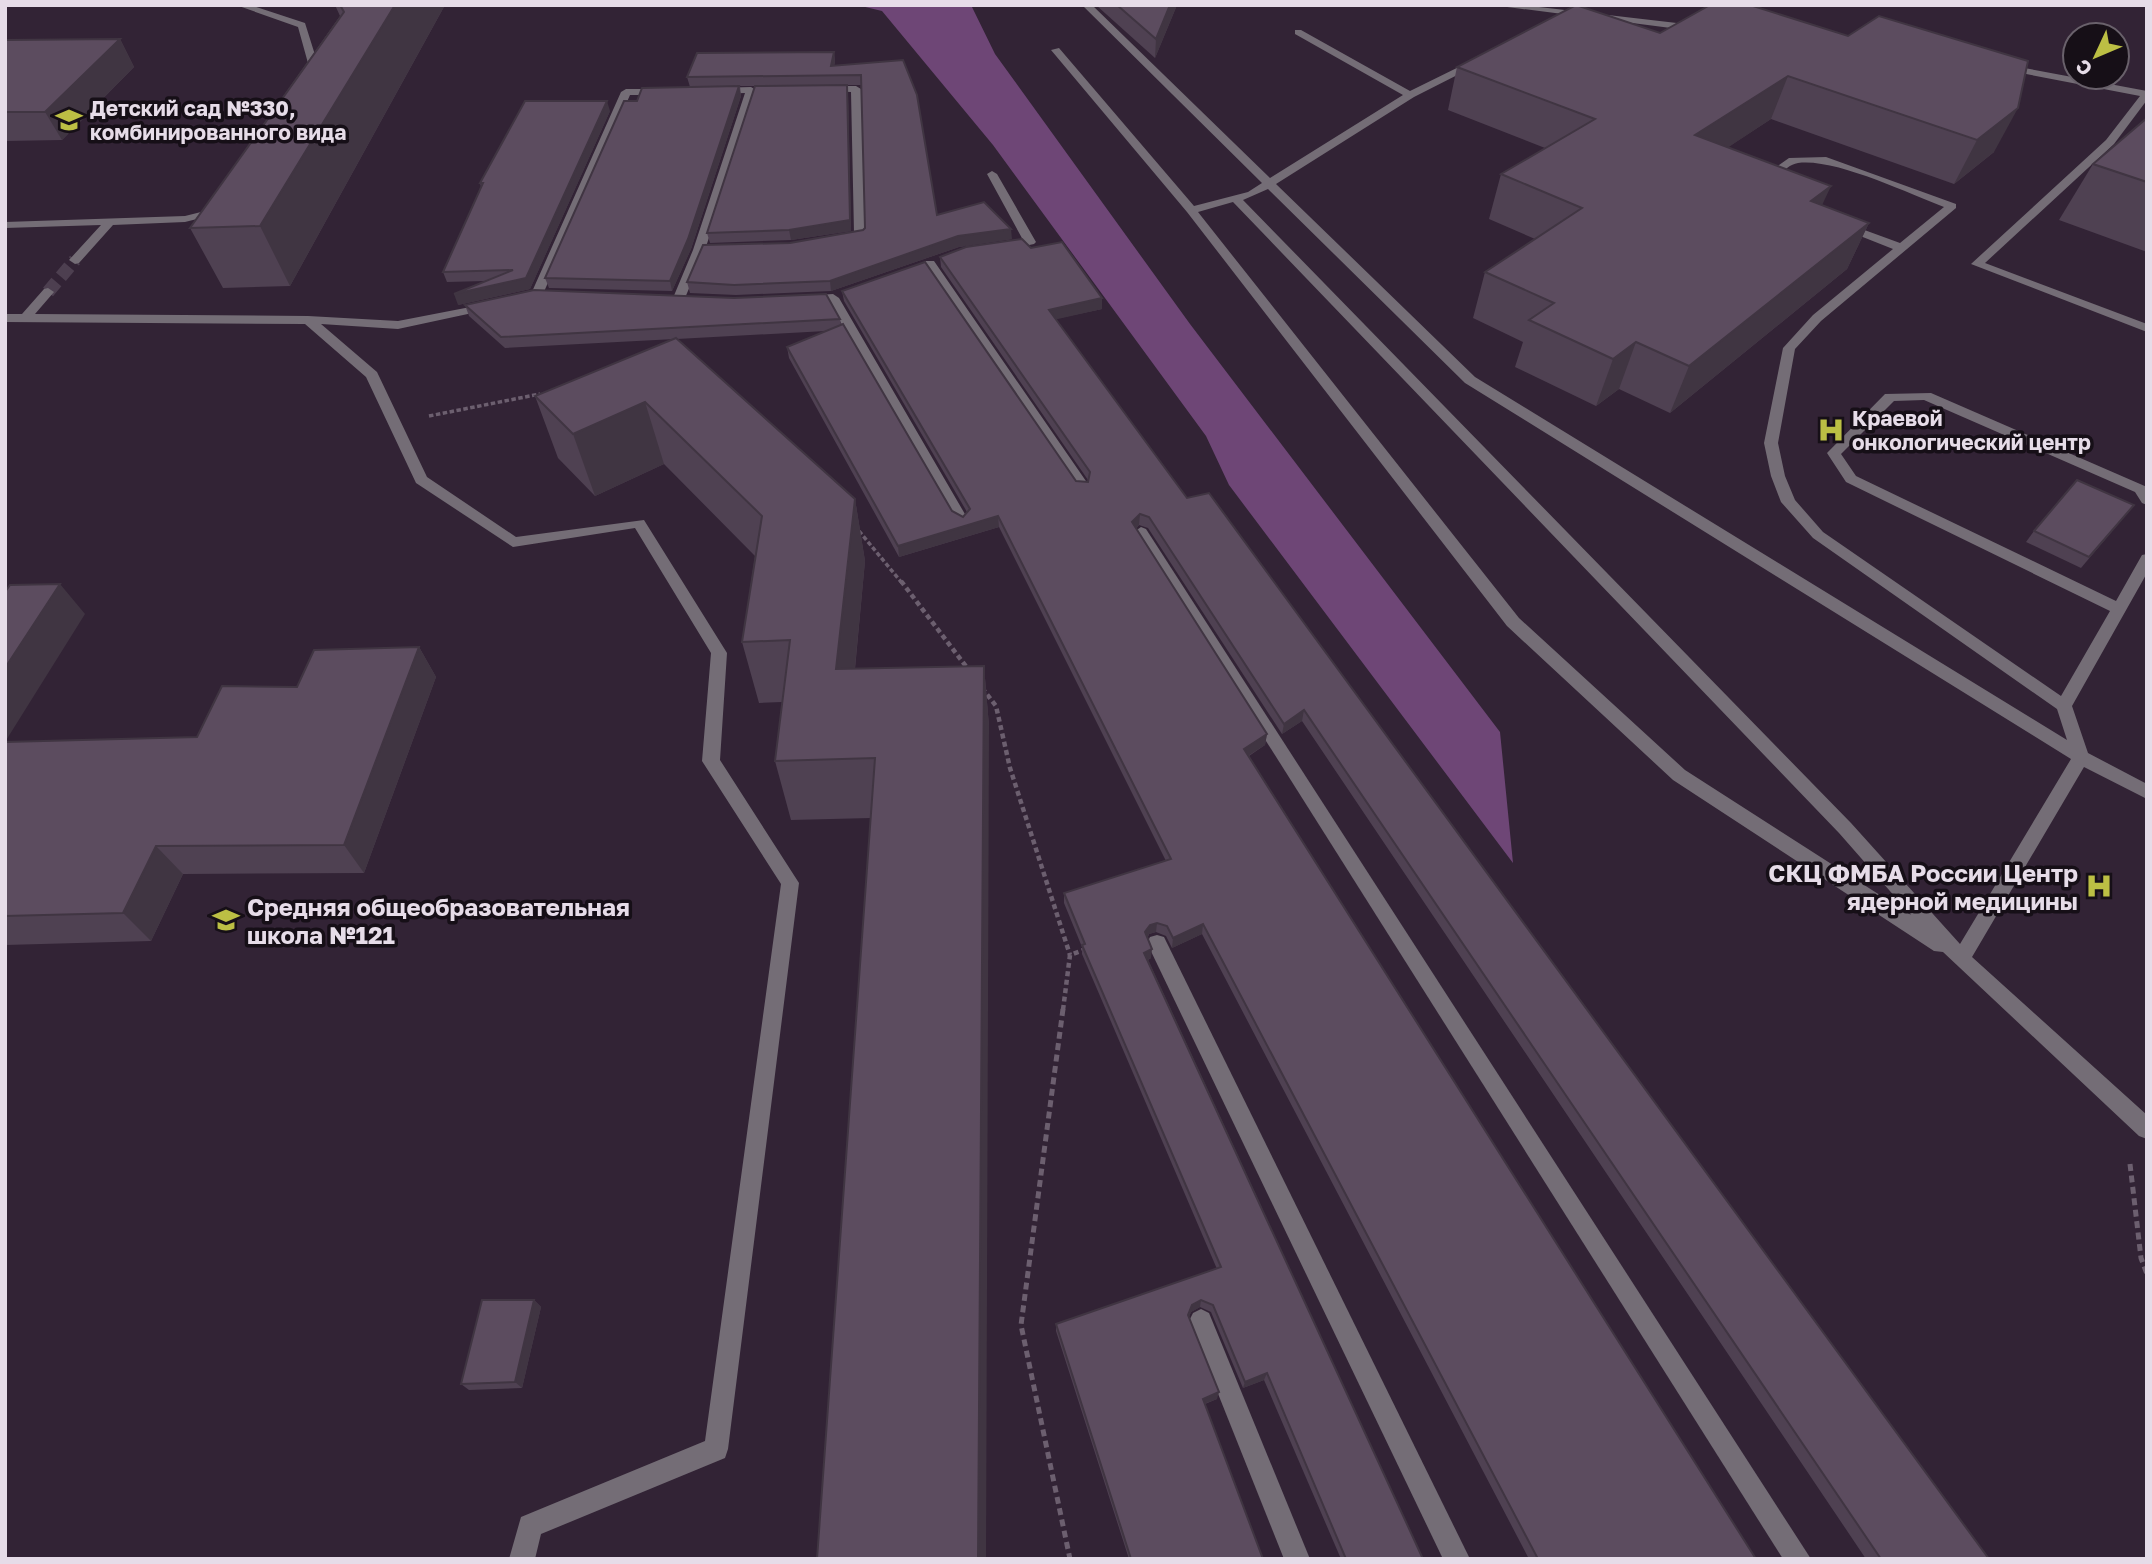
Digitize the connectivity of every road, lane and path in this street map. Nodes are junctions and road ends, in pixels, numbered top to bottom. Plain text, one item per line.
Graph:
1 (240, 5) edge
2 (1086, 5) edge
3 (1496, 5) edge
4 (1570, 15) junction
5 (1558, 21) edge
6 (1706, 29) edge
7 (1298, 32) dead end
8 (1056, 50) dead end
9 (1484, 58) edge
10 (1995, 65) edge
11 (309, 86) edge
12 (817, 89) edge
13 (751, 90) junction
14 (764, 90) edge
15 (681, 91) edge
16 (709, 91) edge
17 (2146, 94) edge
18 (1410, 95) junction
19 (992, 174) dead end
20 (1270, 183) junction
21 (1766, 191) edge
22 (1235, 198) junction
23 (228, 209) edge
24 (1191, 210) junction
25 (108, 223) junction
26 (1837, 223) edge
27 (5, 225) edge
28 (832, 241) edge
29 (990, 248) edge
30 (1902, 248) junction
31 (699, 250) junction
32 (712, 250) edge
33 (75, 260) tunnel mouth
34 (894, 277) edge
35 (48, 292) tunnel mouth
36 (537, 296) edge
37 (678, 298) edge
38 (792, 300) edge
39 (499, 303) edge
40 (26, 317) junction
41 (5, 318) edge
42 (308, 320) junction
43 (2147, 328) edge
44 (550, 392) edge
45 (427, 416) dead end
46 (1083, 486) edge
47 (2147, 500) edge
48 (962, 522) edge
49 (857, 529) dead end
50 (1141, 532) edge
51 (2147, 559) edge
52 (2117, 608) junction
53 (972, 674) edge
54 (980, 685) edge
55 (2064, 706) junction
56 (2081, 757) junction
57 (2147, 792) edge
58 (1157, 943) dead end
59 (1093, 947) edge
60 (1070, 954) junction
61 (1961, 958) junction
62 (2123, 1105) junction
63 (2147, 1129) edge
64 (2147, 1273) edge
65 (1201, 1321) dead end
66 (522, 1559) edge
67 (1070, 1559) edge
68 (1297, 1559) edge
69 (1457, 1559) edge
70 (1798, 1559) edge

1 - 11 lane
2 - 20 lane
3 - 4 lane
4 - 5 lane
4 - 6 lane
7 - 18 lane
8 - 24 lane
9 - 18 lane
10 - 17 lane
12 - 28 lane
13 - 14 lane
13 - 16 lane
13 - 31 lane
15 - 36 lane
17 - 43 lane
18 - 20 lane
19 - 29 lane
20 - 22 lane
20 - 56 lane
21 - 30 lane
22 - 24 lane
22 - 61 lane
23 - 25 lane
24 - 61 lane
25 - 27 lane
25 - 33 lane
26 - 30 lane
30 - 55 lane
31 - 32 lane
31 - 37 lane
34 - 46 lane
35 - 40 lane
38 - 48 lane
39 - 42 lane
40 - 41 lane
40 - 42 lane
42 - 66 lane
44 - 45 path
47 - 52 lane
49 - 53 path
50 - 70 lane
51 - 52 lane
52 - 55 lane
54 - 60 path
55 - 56 lane
56 - 57 lane
56 - 61 lane
58 - 69 lane
59 - 60 path
60 - 67 path
61 - 62 lane
62 - 63 lane
62 - 64 path
65 - 68 lane

